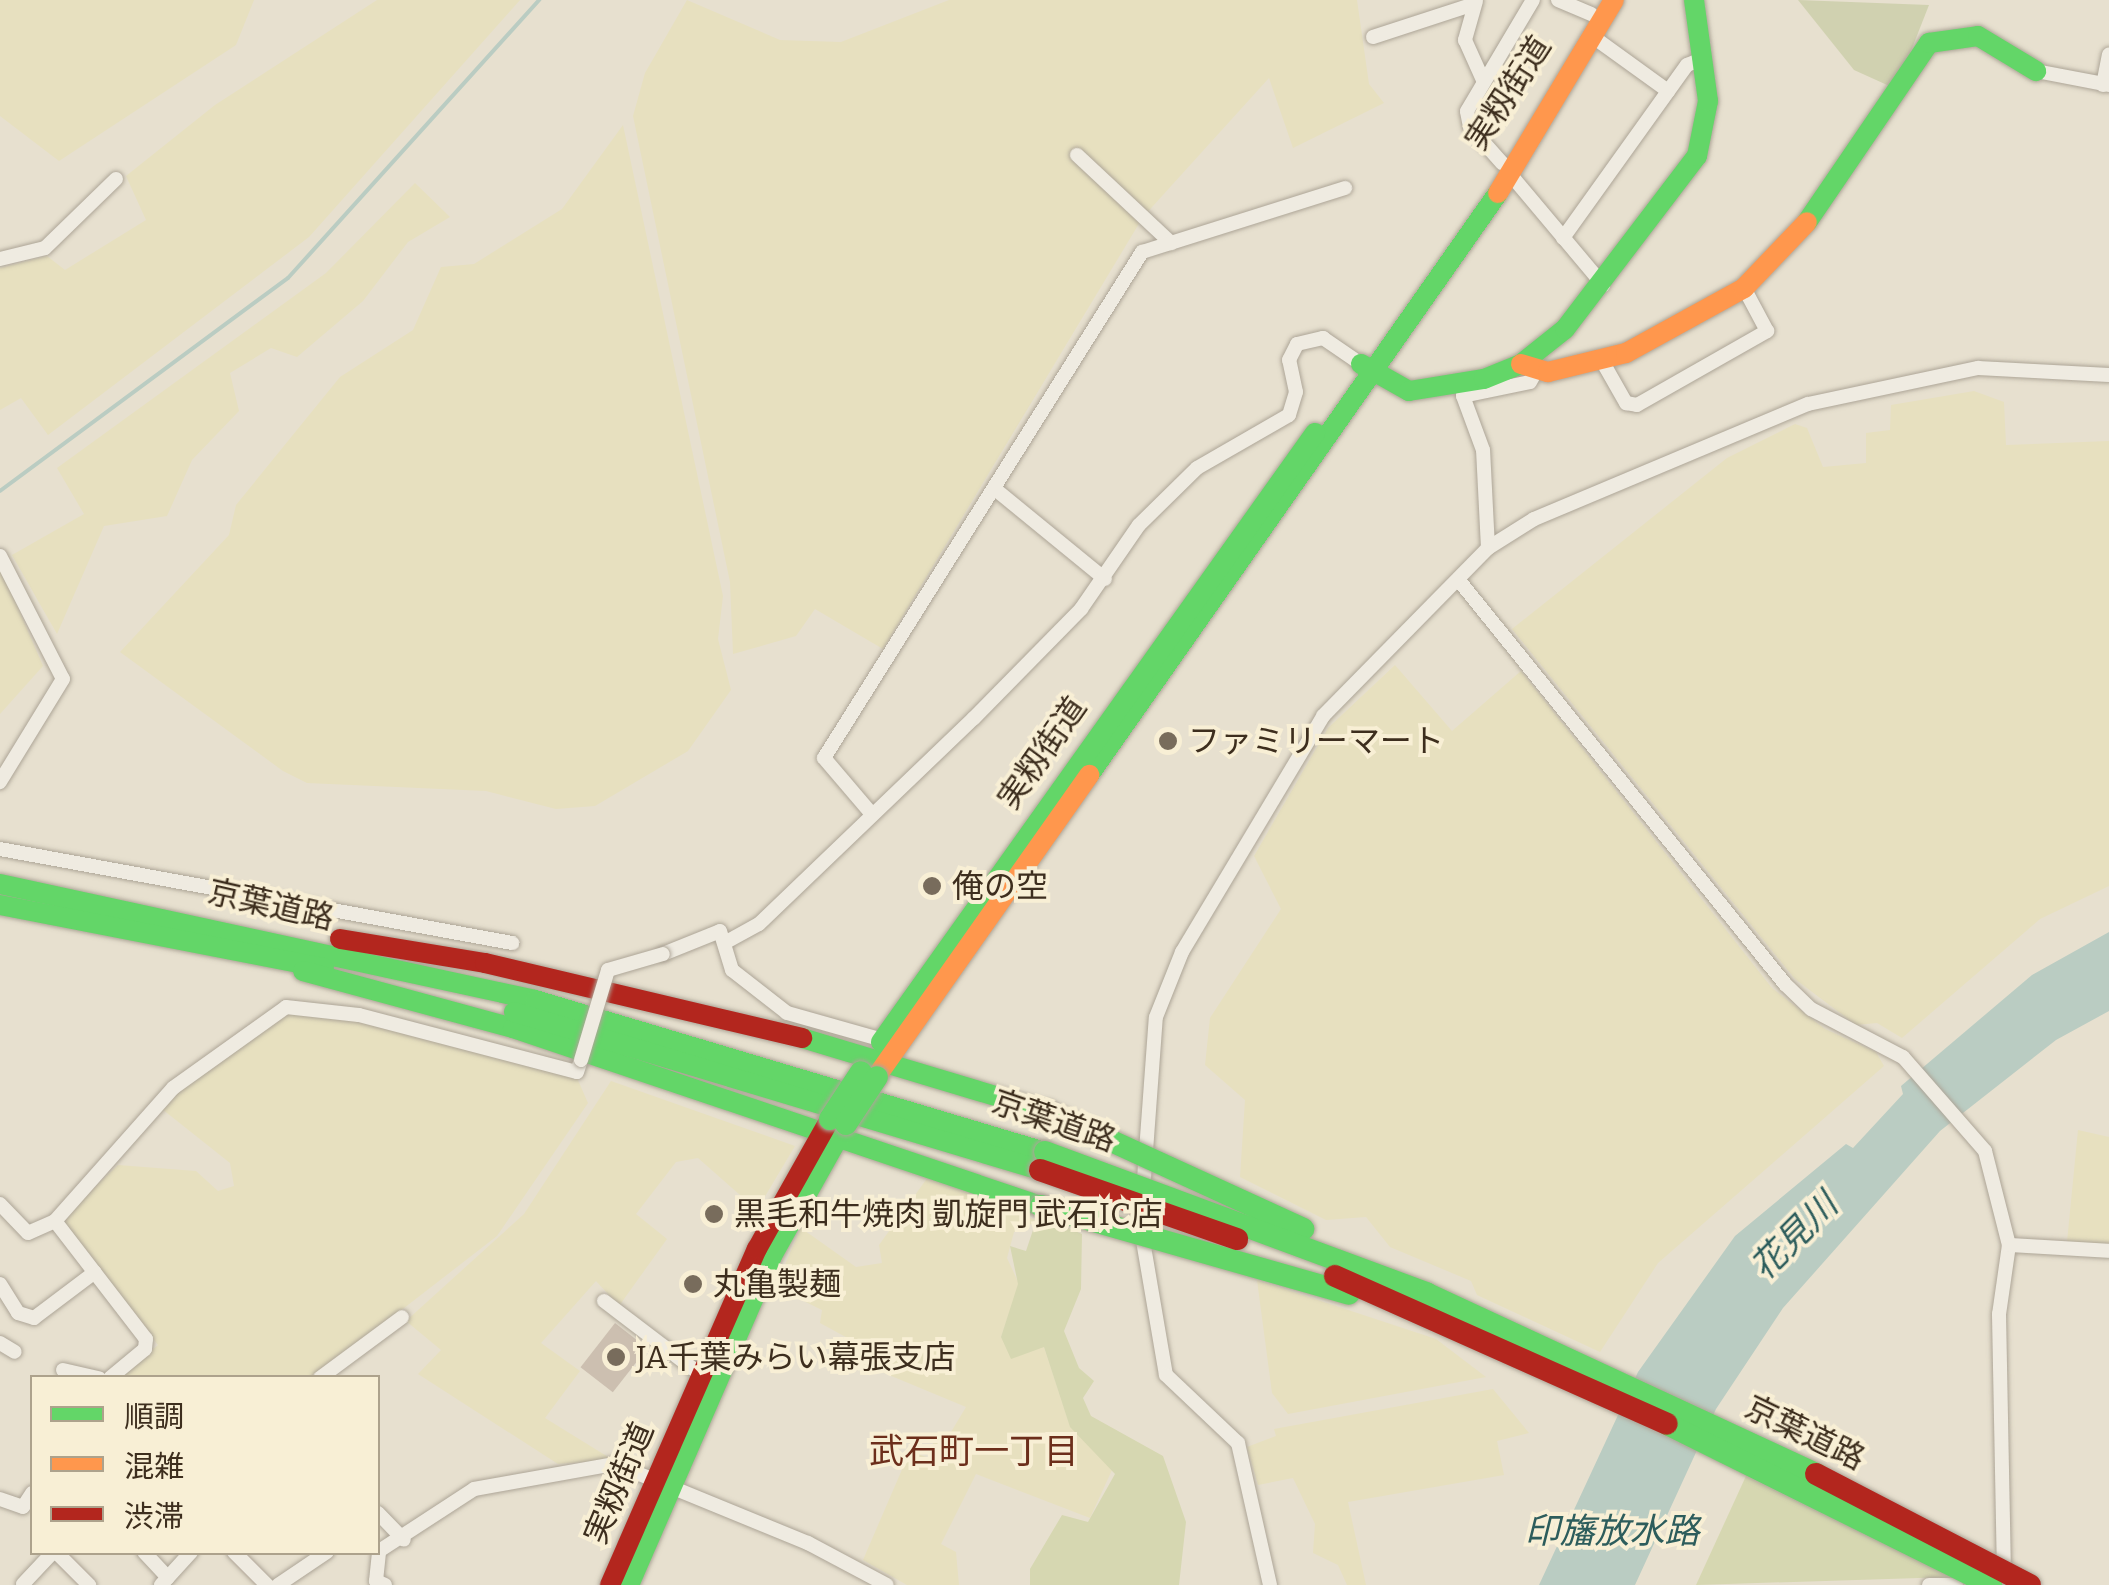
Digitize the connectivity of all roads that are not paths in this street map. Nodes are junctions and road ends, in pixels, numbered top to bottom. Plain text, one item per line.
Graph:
1 (1533, 0) edge
2 (1558, 0) edge
3 (1614, 0) edge
4 (1694, 0) edge
5 (1475, 2) edge
6 (1594, 7) edge
7 (1373, 37) dead end
8 (1596, 40) junction
9 (2109, 55) edge
10 (1702, 59) junction
11 (2036, 71) joint
12 (1483, 80) junction
13 (2106, 85) edge
14 (1668, 91) junction
15 (1077, 155) dead end
16 (1506, 169) junction
17 (116, 180) dead end
18 (1345, 188) dead end
19 (1563, 238) junction
20 (1171, 243) junction
21 (0, 259) edge
22 (1603, 285) junction
23 (1744, 288) junction
24 (1600, 359) junction
25 (1366, 368) junction
26 (1529, 368) junction
27 (2109, 375) edge
28 (996, 490) junction
29 (1488, 548) junction
30 (0, 556) edge
31 (1104, 579) junction
32 (1460, 583) junction
33 (0, 782) edge
34 (870, 812) junction
35 (0, 850) edge
36 (0, 884) edge
37 (0, 905) edge
38 (170, 916) junction
39 (192, 940) junction
40 (728, 941) junction
41 (512, 943) dead end
42 (876, 1060) junction
43 (833, 1130) junction
44 (1043, 1161) junction
45 (0, 1204) edge
46 (55, 1220) junction
47 (2009, 1245) junction
48 (2109, 1252) edge
49 (96, 1272) junction
50 (1, 1289) edge
51 (604, 1301) dead end
52 (402, 1317) dead end
53 (0, 1344) edge
54 (14, 1352) dead end
55 (1554, 1360) junction
56 (114, 1375) edge
57 (324, 1375) edge
58 (701, 1375) junction
59 (665, 1483) junction
60 (30, 1497) edge
61 (0, 1499) edge
62 (380, 1515) edge
63 (404, 1540) junction
64 (380, 1550) edge
65 (51, 1555) edge
66 (57, 1555) edge
67 (146, 1555) edge
68 (188, 1555) edge
69 (237, 1555) edge
70 (323, 1555) edge
71 (378, 1555) edge
72 (164, 1581) edge
73 (23, 1584) edge
74 (88, 1585) edge
75 (267, 1585) edge
76 (278, 1585) edge
77 (385, 1585) edge
78 (610, 1585) edge
79 (629, 1585) edge
80 (887, 1585) edge
81 (1270, 1585) edge
82 (1929, 1585) edge
83 (1956, 1585) edge
84 (1991, 1585) edge
85 (2004, 1585) edge
86 (2030, 1585) edge

1 - 12 street
2 - 6 street
3 - 8 main road, 実籾街道
4 - 10 main road
5 - 7 street
5 - 12 street
6 - 16 main road, 実籾街道
8 - 14 street
8 - 16 main road, 実籾街道
9 - 13 street
10 - 14 street
10 - 22 main road
11 - 13 street
11 - 23 main road
12 - 16 street
14 - 19 street
15 - 20 street
16 - 19 street
16 - 25 main road, 実籾街道
17 - 21 street
18 - 20 street
19 - 22 street
20 - 28 street
22 - 26 main road
23 - 24 main road
23 - 24 street
24 - 26 main road
25 - 26 main road
25 - 31 street
25 - 42 main road, 実籾街道
26 - 29 street
27 - 29 street
28 - 31 street
28 - 34 street
29 - 32 street
30 - 33 street
31 - 34 street
32 - 47 street
32 - 81 street
34 - 40 street
35 - 41 street
36 - 38 main road, 京葉道路
37 - 39 main road, 京葉道路
38 - 42 main road
38 - 44 main road, 京葉道路
39 - 43 main road
39 - 44 main road, 京葉道路
40 - 42 street
40 - 46 street, bridge
42 - 43 main road, 実籾街道, bridge
42 - 55 main road, bridge
43 - 55 main road, bridge
43 - 58 main road, 実籾街道
43 - 59 main road, 実籾街道
44 - 55 main road, 京葉道路, bridge
45 - 46 street
46 - 49 street
47 - 48 street
47 - 85 street
49 - 50 street
49 - 56 street
51 - 58 street
52 - 57 street
53 - 54 street
55 - 84 main road, 京葉道路, bridge
55 - 86 main road, 京葉道路, bridge
58 - 59 main road, 実籾街道
59 - 63 street
59 - 78 main road, 実籾街道
59 - 79 main road, 実籾街道
59 - 80 street
60 - 61 street
62 - 63 street
63 - 64 street
65 - 73 street
66 - 74 street
67 - 72 street
68 - 72 street
69 - 75 street
70 - 76 street
71 - 77 street
82 - 83 street

